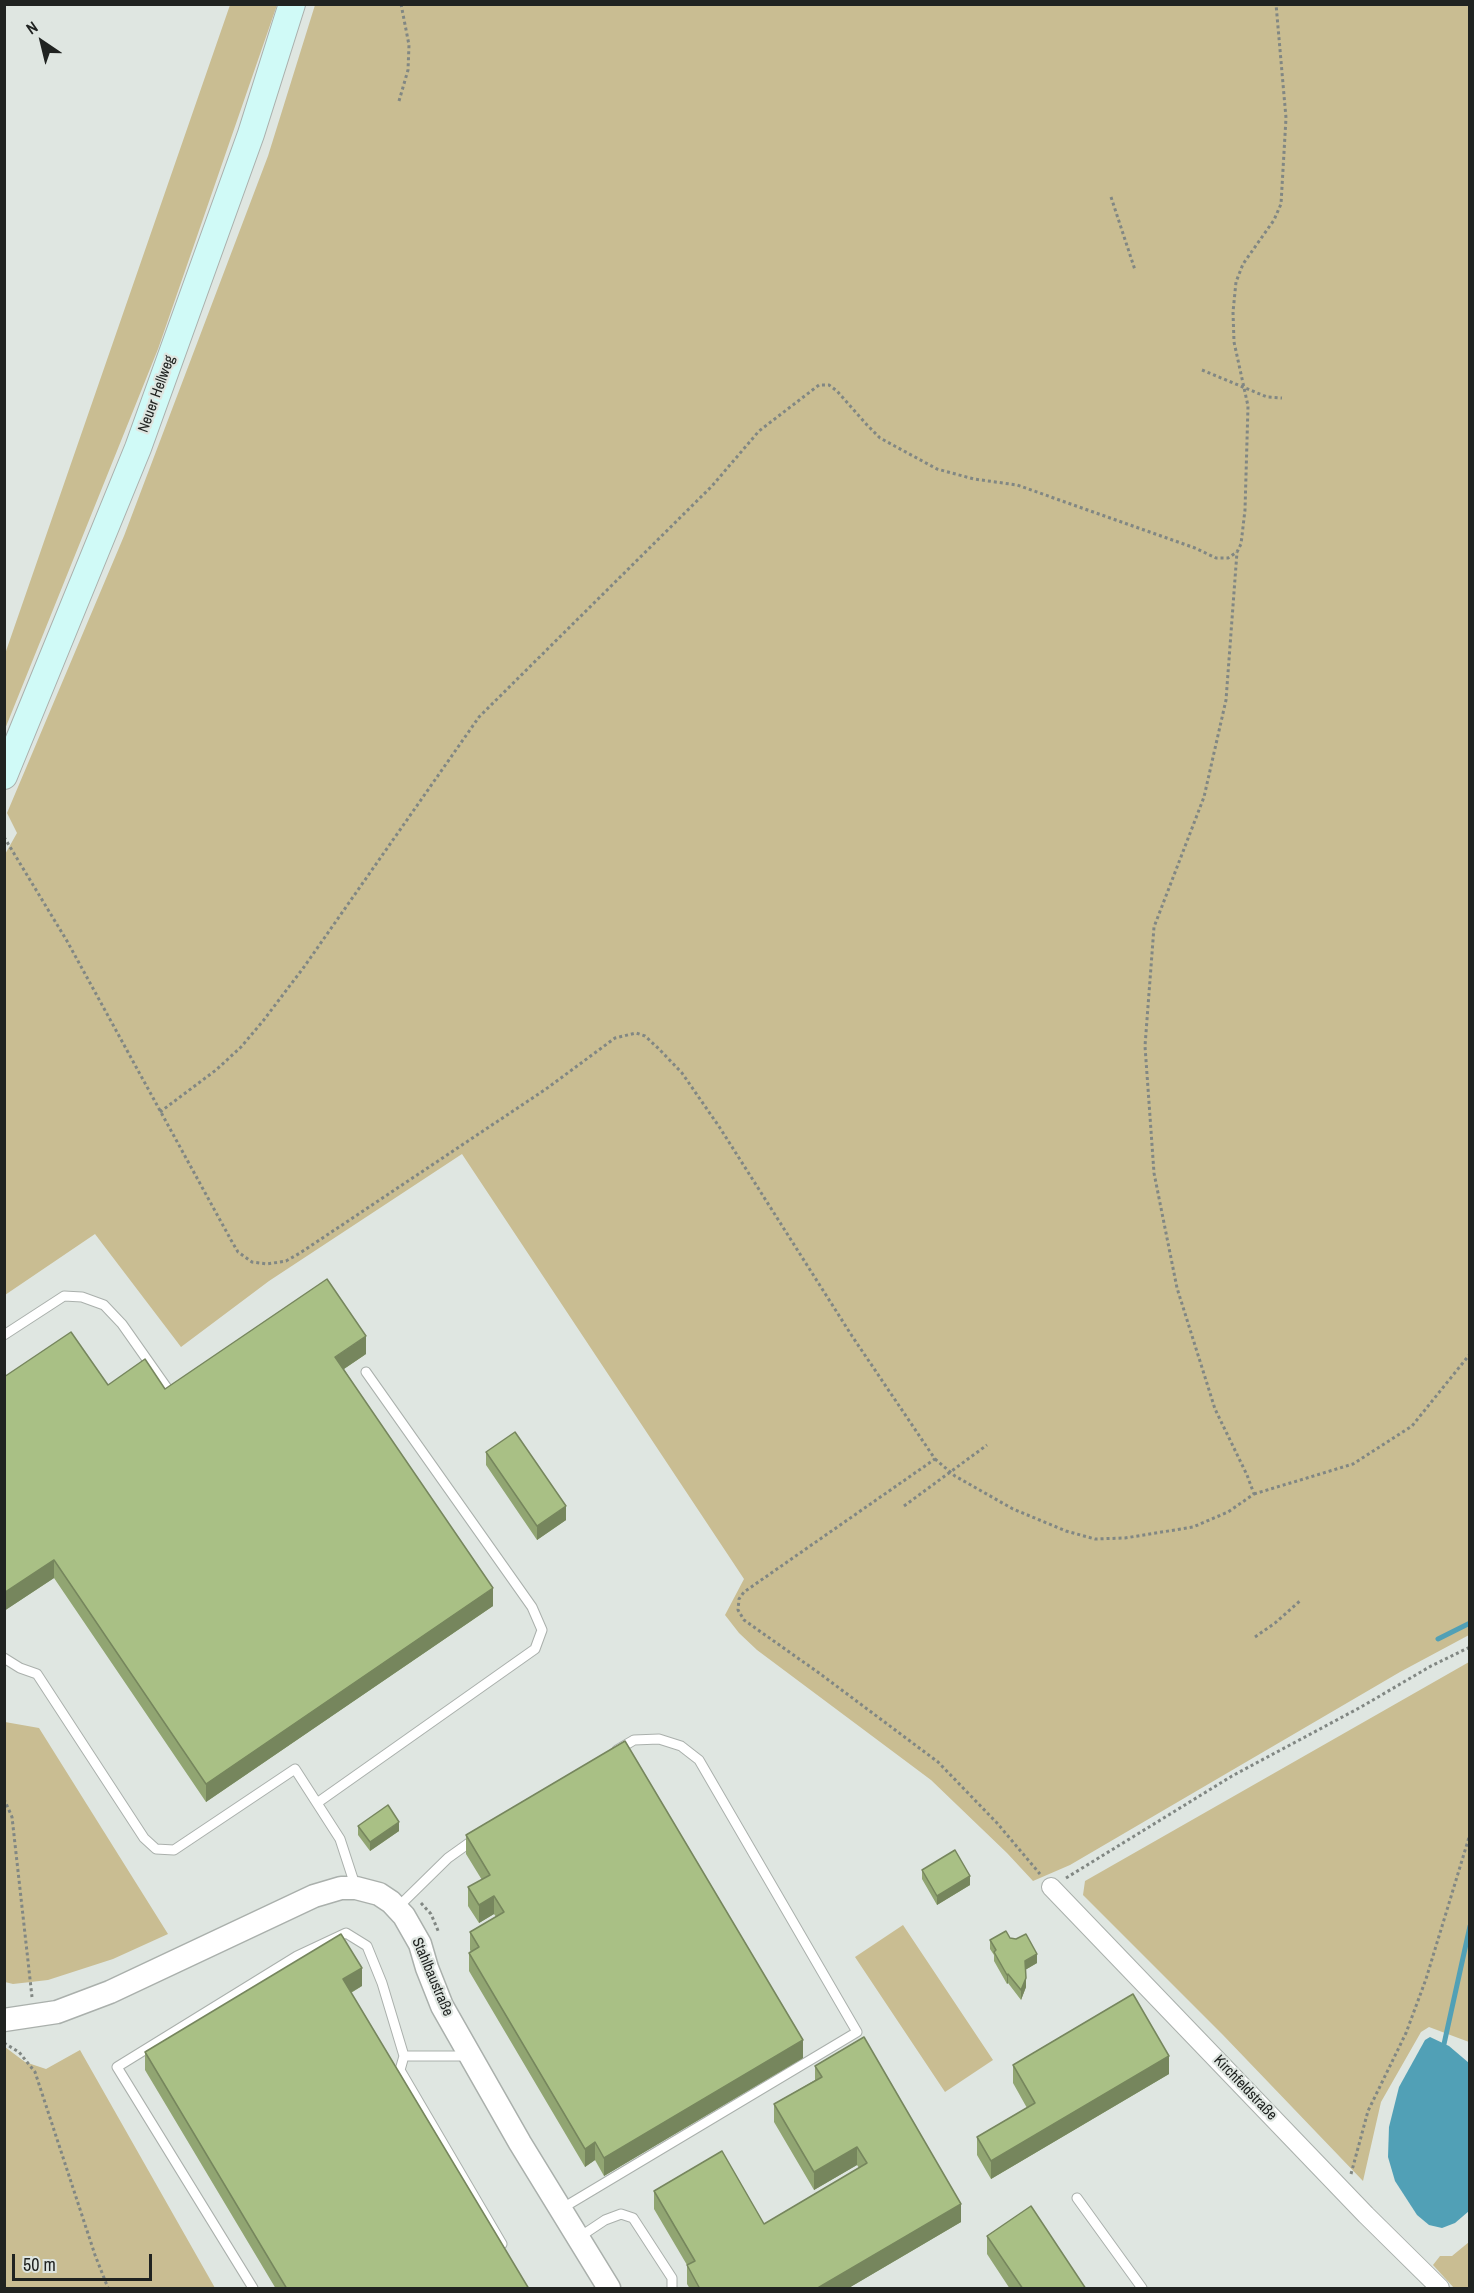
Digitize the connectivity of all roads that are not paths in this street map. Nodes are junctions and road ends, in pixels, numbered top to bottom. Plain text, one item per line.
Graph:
1 (292, 4) edge
2 (4, 776) edge
3 (4, 1335) edge
4 (366, 1372) dead end
5 (167, 1388) edge
6 (4, 1658) edge
7 (604, 1758) edge
8 (317, 1803) junction
9 (487, 1830) edge
10 (1051, 1887) road end
11 (356, 1888) junction
12 (397, 1908) junction
13 (4, 2020) edge
14 (404, 2056) junction
15 (470, 2056) junction
16 (1077, 2198) dead end
17 (561, 2209) junction
18 (578, 2238) junction
19 (505, 2249) edge
20 (253, 2289) edge
21 (609, 2289) edge
22 (672, 2289) edge
23 (1142, 2289) edge
24 (1440, 2289) edge

1 - 2 main road, Neuer Hellweg
3 - 5 lane
4 - 8 lane
6 - 8 lane
7 - 17 lane
8 - 11 lane
9 - 12 lane
10 - 24 street, Kirchfeldstraße
11 - 12 street, Stahlbaustraße
11 - 13 street, Stahlbaustraße
12 - 15 street, Stahlbaustraße
14 - 15 lane
14 - 19 lane
14 - 20 lane
15 - 17 street, Stahlbaustraße
16 - 23 lane
17 - 18 street, Stahlbaustraße
18 - 21 street, Stahlbaustraße
18 - 22 lane

